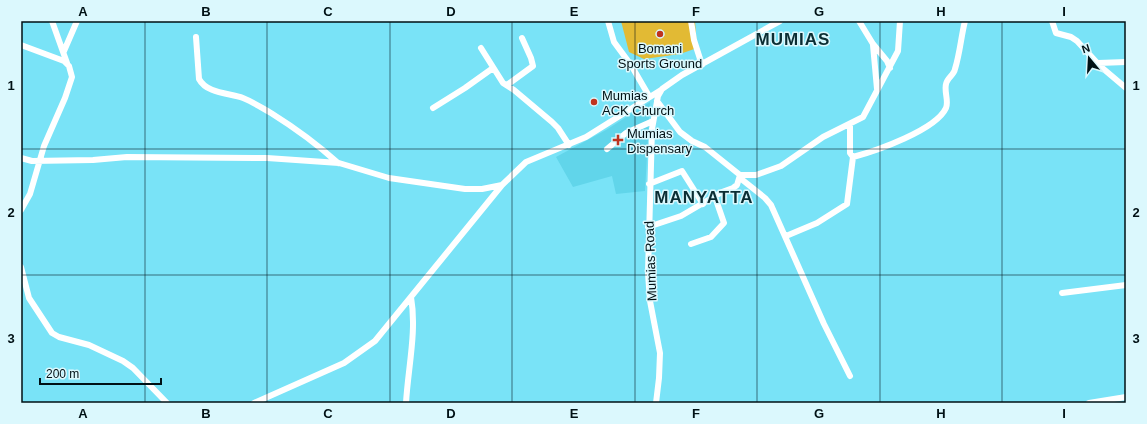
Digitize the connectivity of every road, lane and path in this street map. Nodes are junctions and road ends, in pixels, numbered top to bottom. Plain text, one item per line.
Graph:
1 (52, 21) edge
2 (77, 21) edge
3 (608, 21) edge
4 (691, 21) edge
5 (780, 21) edge
6 (860, 21) edge
7 (900, 21) edge
8 (965, 21) edge
9 (1052, 21) edge
10 (196, 38) dead end
11 (522, 38) dead end
12 (21, 44) edge
13 (873, 44) junction
14 (480, 48) dead end
15 (64, 51) junction
16 (1126, 62) edge
17 (67, 63) junction
18 (1098, 63) junction
19 (702, 64) junction
20 (492, 68) junction
21 (890, 68) junction
22 (507, 85) junction
23 (1126, 88) edge
24 (661, 90) junction
25 (877, 91) junction
26 (649, 96) junction
27 (657, 101) junction
28 (433, 108) dead end
29 (652, 121) junction
30 (850, 124) junction
31 (569, 145) junction
32 (608, 149) dead end
33 (853, 157) junction
34 (21, 158) edge
35 (39, 160) junction
36 (338, 163) junction
37 (740, 177) junction
38 (649, 184) junction
39 (502, 185) junction
40 (715, 197) junction
41 (703, 204) junction
42 (21, 210) edge
43 (648, 227) junction
44 (786, 236) junction
45 (691, 244) dead end
46 (21, 267) edge
47 (1126, 285) edge
48 (1062, 293) dead end
49 (411, 297) junction
50 (850, 376) dead end
51 (1126, 397) edge
52 (263, 401) edge
53 (167, 403) edge
54 (254, 403) edge
55 (406, 403) edge
56 (656, 403) edge
57 (1089, 403) edge

1 - 15 street
2 - 15 street
3 - 26 street
4 - 19 street
5 - 19 street
6 - 13 street
7 - 21 street
8 - 33 street
9 - 18 street
10 - 36 street
11 - 22 street
12 - 17 street
13 - 21 street
13 - 25 street
14 - 20 street
15 - 17 street
16 - 18 street
17 - 35 street
18 - 23 street
19 - 24 street
20 - 22 street
20 - 28 street
21 - 25 street
22 - 31 street
24 - 26 street
24 - 27 street, Mumias Road
25 - 30 street
26 - 31 street
27 - 29 street, Mumias Road
27 - 37 street
29 - 32 street
29 - 38 street, Mumias Road
30 - 33 street
30 - 37 street
31 - 39 street
33 - 44 street
34 - 35 street
35 - 36 street
35 - 42 street
36 - 39 street
37 - 40 street
37 - 44 street
38 - 41 street
38 - 43 street, Mumias Road
39 - 49 street
40 - 41 street
40 - 45 street
41 - 43 street
43 - 56 street, Mumias Road
44 - 50 street
46 - 53 street
47 - 48 street
49 - 52 street
49 - 55 street
51 - 57 street
52 - 54 street

